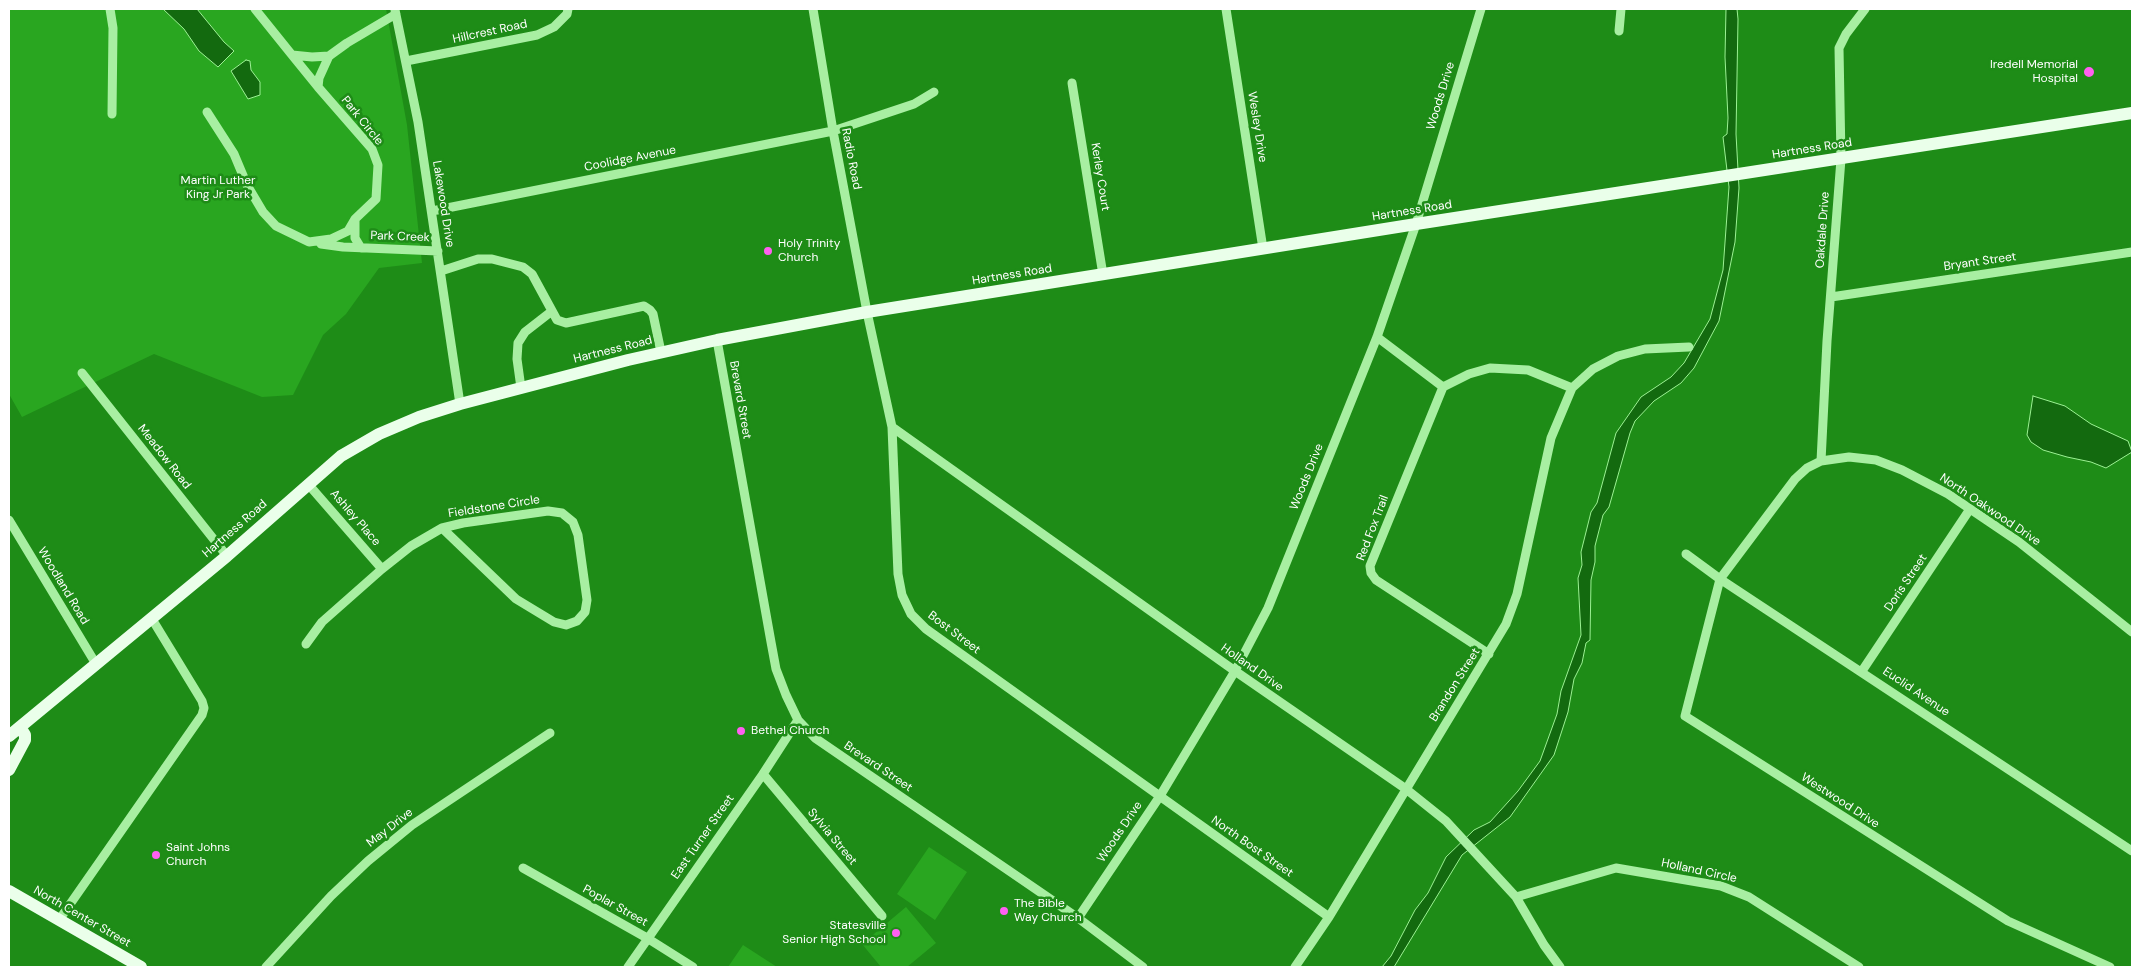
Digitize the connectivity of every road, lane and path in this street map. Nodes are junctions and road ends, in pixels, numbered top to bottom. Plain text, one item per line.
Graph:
1 (110, 9) edge
2 (255, 9) edge
3 (568, 9) edge
4 (813, 9) edge
5 (1226, 9) edge
6 (1481, 9) edge
7 (1621, 9) edge
8 (1865, 9) edge
9 (396, 11) edge
10 (1618, 31) dead end
11 (292, 55) junction
12 (329, 56) junction
13 (406, 61) junction
14 (1072, 82) dead end
15 (318, 87) junction
16 (934, 92) dead end
17 (207, 112) dead end
18 (2132, 113) edge
19 (112, 114) dead end
20 (832, 131) junction
21 (1841, 159) junction
22 (432, 211) junction
23 (355, 219) junction
24 (1416, 224) junction
25 (309, 242) junction
26 (361, 248) junction
27 (1263, 249) junction
28 (438, 251) junction
29 (2132, 252) edge
30 (440, 271) junction
31 (1103, 275) junction
32 (1831, 297) junction
33 (552, 312) junction
34 (867, 312) junction
35 (1377, 337) junction
36 (717, 340) junction
37 (1689, 347) dead end
38 (660, 352) junction
39 (82, 373) dead end
40 (1443, 387) junction
41 (521, 388) junction
42 (1572, 388) junction
43 (460, 404) junction
44 (892, 427) junction
45 (1821, 461) junction
46 (308, 484) junction
47 (1970, 509) junction
48 (9, 520) edge
49 (442, 528) junction
50 (1686, 554) dead end
51 (227, 556) junction
52 (382, 569) junction
53 (1720, 579) junction
54 (152, 619) junction
55 (2132, 632) edge
56 (306, 644) dead end
57 (1489, 654) junction
58 (96, 664) junction
59 (1234, 671) junction
60 (1862, 671) junction
61 (798, 720) junction
62 (20, 727) junction
63 (550, 733) dead end
64 (9, 736) edge
65 (9, 770) edge
66 (763, 774) junction
67 (1406, 789) junction
68 (1160, 796) junction
69 (2132, 851) edge
70 (523, 868) dead end
71 (9, 890) edge
72 (1516, 897) junction
73 (882, 916) dead end
74 (1078, 918) junction
75 (1329, 918) junction
76 (59, 920) junction
77 (647, 938) junction
78 (141, 967) edge
79 (266, 967) edge
80 (628, 967) edge
81 (693, 967) edge
82 (1143, 967) edge
83 (1295, 967) edge
84 (1560, 967) edge
85 (1860, 967) edge
86 (2110, 967) edge

1 - 19 street
2 - 11 street
3 - 13 street, Hillcrest Road
4 - 20 street, Radio Road
5 - 27 street, Wesley Drive
6 - 24 street, Woods Drive
7 - 10 street
8 - 21 street, Oakdale Drive
9 - 12 street
9 - 13 street, Lakewood Drive
11 - 12 street
11 - 15 street
12 - 15 street
13 - 22 street, Lakewood Drive
14 - 31 street, Kerley Court
15 - 23 street, Park Circle
16 - 20 street, Coolidge Avenue
17 - 25 street
18 - 21 main road, Hartness Road
20 - 22 street, Coolidge Avenue
20 - 34 street, Radio Road
21 - 24 main road, Hartness Road
21 - 32 street, Oakdale Drive
22 - 28 street, Lakewood Drive
23 - 25 street, Park Circle
23 - 26 street, Park Creek
24 - 27 main road, Hartness Road
24 - 35 street, Woods Drive
25 - 26 street, Park Creek
26 - 28 street, Park Creek
27 - 31 main road, Hartness Road
28 - 30 street, Lakewood Drive
29 - 32 street, Bryant Street
30 - 33 street
30 - 43 street, Lakewood Drive
31 - 34 main road, Hartness Road
32 - 45 street, Oakdale Drive
33 - 38 street
33 - 41 street
34 - 36 main road, Hartness Road
34 - 44 street, Bost Street
35 - 40 street
35 - 59 street, Woods Drive
36 - 38 main road, Hartness Road
36 - 61 street, Brevard Street
37 - 42 street
38 - 41 main road, Hartness Road
39 - 51 street, Meadow Road
40 - 42 street
40 - 57 street, Red Fox Trail
41 - 43 main road, Hartness Road
42 - 57 street, Brandon Street
43 - 46 main road, Hartness Road
44 - 59 street, Holland Drive
44 - 68 street, Bost Street
45 - 47 street, North Oakwood Drive
45 - 53 street, North Oakwood Drive
46 - 51 main road, Hartness Road
46 - 52 street, Ashley Place
47 - 55 street, North Oakwood Drive
47 - 60 street, Doris Street
48 - 58 street, Woodland Road
49 - 49 street, Fieldstone Circle
49 - 52 street, Fieldstone Circle
50 - 53 street, Euclid Avenue
51 - 54 main road, Hartness Road
52 - 56 street, Fieldstone Circle
53 - 60 street, Euclid Avenue
53 - 86 street, Westwood Drive
54 - 58 main road, Hartness Road
54 - 76 street
57 - 67 street, Brandon Street
58 - 62 main road, Hartness Road
59 - 67 street, Holland Drive
59 - 68 street, Woods Drive
60 - 69 street, Euclid Avenue
61 - 66 street, East Turner Street
61 - 74 street, Brevard Street
62 - 64 main road, Hartness Road
62 - 65 main road
63 - 79 street, May Drive
66 - 73 street, Sylvia Street
66 - 77 street, East Turner Street
67 - 72 street, Holland Drive
67 - 75 street, Brandon Street
68 - 74 street, Woods Drive
68 - 75 street, North Bost Street
70 - 77 street, Poplar Street
71 - 76 main road, North Center Street
72 - 84 street, Holland Drive
72 - 85 street, Holland Circle
74 - 82 street, Brevard Street
75 - 83 street, Brandon Street
76 - 78 main road, North Center Street
77 - 80 street, East Turner Street
77 - 81 street, Poplar Street

